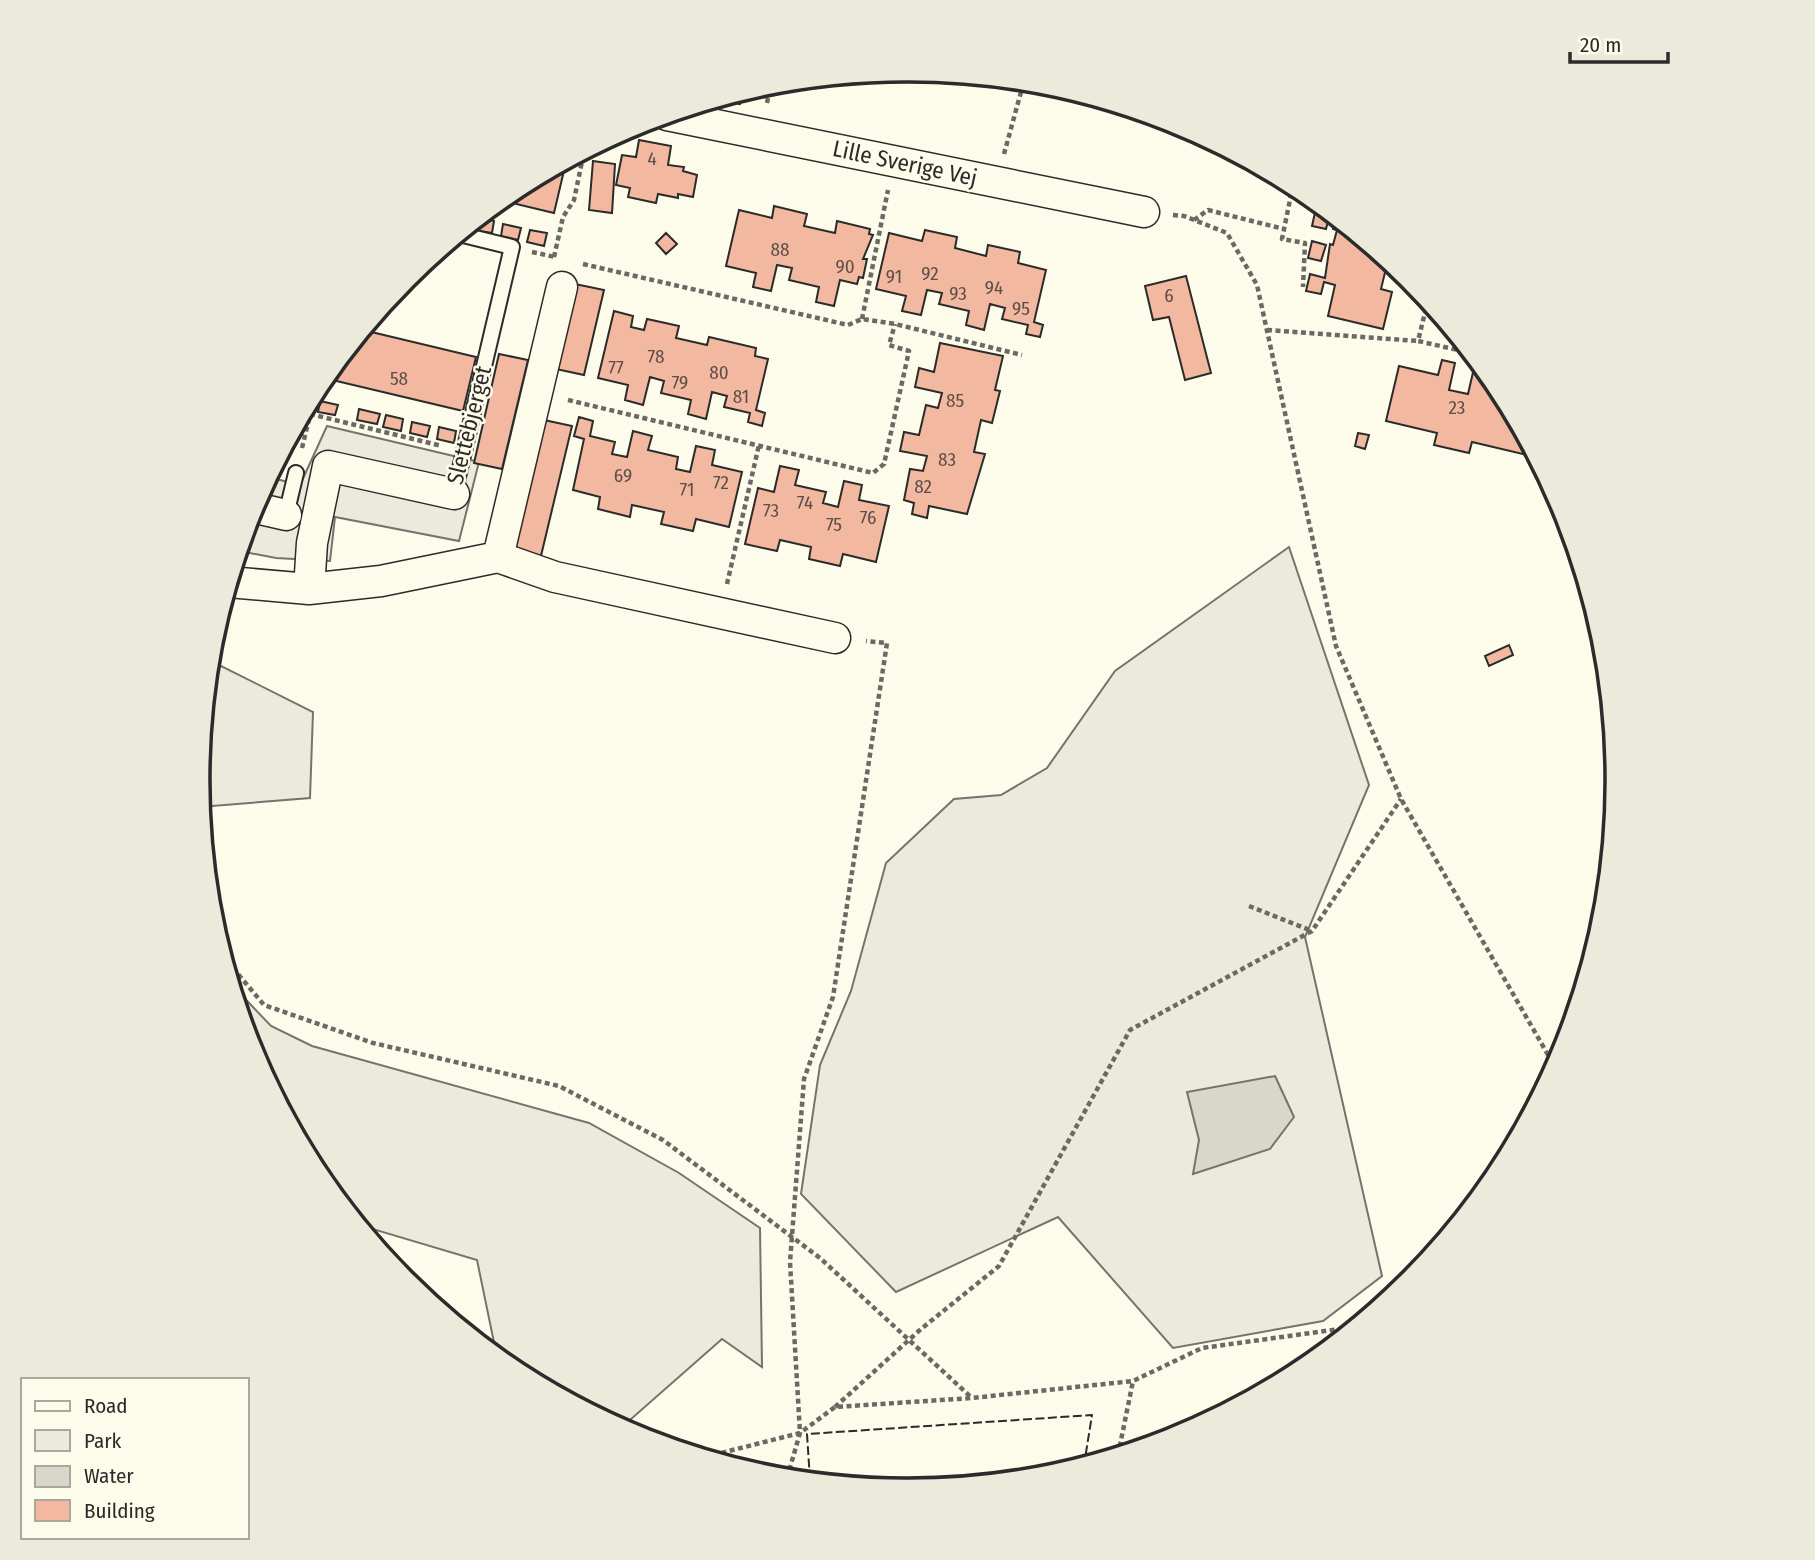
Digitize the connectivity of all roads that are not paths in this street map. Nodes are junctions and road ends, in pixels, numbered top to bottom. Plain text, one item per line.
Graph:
1 (684, 119) edge
2 (1144, 212) road end
3 (470, 237) edge
4 (561, 273) road end
5 (296, 473) road end
6 (454, 494) joint
7 (264, 510) edge
8 (286, 515) joint
9 (498, 556) junction
10 (239, 583) edge
11 (309, 589) junction
12 (835, 638) dead end

1 - 2 street, Lille Sverige Vej
3 - 6 lane, Slettebjerget
4 - 9 street
5 - 8 lane
6 - 11 street, Slettebjerget
7 - 8 street
9 - 11 street
9 - 12 street
10 - 11 street

